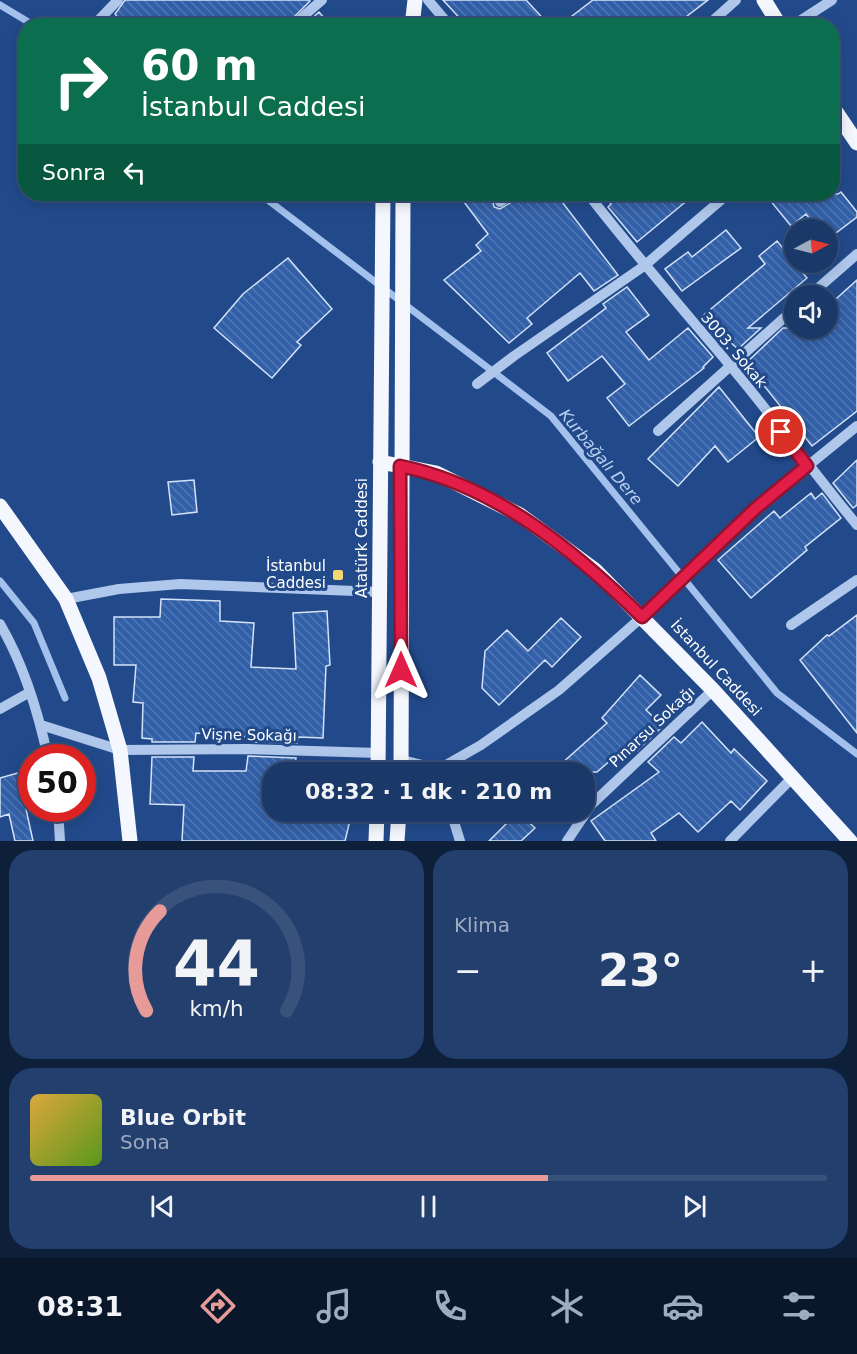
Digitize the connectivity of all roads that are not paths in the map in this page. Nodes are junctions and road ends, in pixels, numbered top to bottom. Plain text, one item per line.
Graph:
1 (117, 0) edge
2 (322, 0) edge
3 (415, 0) edge
4 (428, 0) edge
5 (736, 0) edge
6 (764, 0) edge
7 (831, 0) edge
8 (100, 18) edge
9 (301, 18) edge
10 (413, 18) edge
11 (443, 18) edge
12 (716, 18) edge
13 (775, 18) edge
14 (804, 18) edge
15 (840, 118) edge
16 (857, 143) edge
17 (383, 201) edge
18 (403, 201) edge
19 (593, 201) edge
20 (720, 201) edge
21 (857, 254) edge
22 (644, 266) junction
23 (822, 285) edge
24 (784, 317) edge
25 (729, 364) junction
26 (477, 384) dead end
27 (857, 426) edge
28 (658, 431) dead end
29 (381, 462) junction
30 (400, 466) junction
31 (807, 466) junction
32 (0, 506) edge
33 (857, 525) edge
34 (857, 580) edge
35 (380, 592) junction
36 (66, 599) junction
37 (642, 617) junction
38 (0, 624) edge
39 (791, 625) dead end
40 (713, 690) junction
41 (30, 692) junction
42 (0, 709) edge
43 (41, 725) junction
44 (45, 744) edge
45 (120, 750) junction
46 (378, 753) junction
47 (378, 762) edge
48 (394, 762) edge
49 (401, 762) edge
50 (455, 762) edge
51 (792, 778) junction
52 (59, 822) edge
53 (377, 822) edge
54 (399, 822) edge
55 (454, 822) edge
56 (60, 841) edge
57 (130, 841) edge
58 (376, 841) edge
59 (398, 841) edge
60 (460, 841) edge
61 (567, 841) edge
62 (730, 841) edge
63 (850, 841) edge

1 - 8 street
2 - 9 street
3 - 10 main road
4 - 11 street
5 - 12 street
6 - 13 main road
7 - 14 street
15 - 16 main road
17 - 29 main road, Atatürk Caddesi
18 - 30 main road
19 - 22 street, 3003. Sokak
20 - 22 street
21 - 23 street
22 - 25 street, 3003. Sokak
22 - 26 street
24 - 25 street
25 - 28 street
25 - 31 street, 3003. Sokak
27 - 31 street
29 - 30 main road, İstanbul Caddesi
29 - 35 main road, Atatürk Caddesi
30 - 37 main road, İstanbul Caddesi
30 - 49 main road
31 - 33 street, 3003. Sokak
31 - 37 street
32 - 36 main road
34 - 39 street
35 - 36 street
35 - 46 main road, Atatürk Caddesi
36 - 45 main road
37 - 40 main road, İstanbul Caddesi
37 - 50 street
38 - 41 street
40 - 51 main road, İstanbul Caddesi
40 - 61 street, Pınarsu Sokağı
41 - 42 street
41 - 43 street
43 - 44 street
43 - 45 street, Vişne Sokağı
45 - 46 street, Vişne Sokağı
45 - 57 main road
46 - 47 main road, Atatürk Caddesi
46 - 48 main road
51 - 62 street
51 - 63 main road, İstanbul Caddesi
52 - 56 street
53 - 58 main road
54 - 59 main road
55 - 60 street

